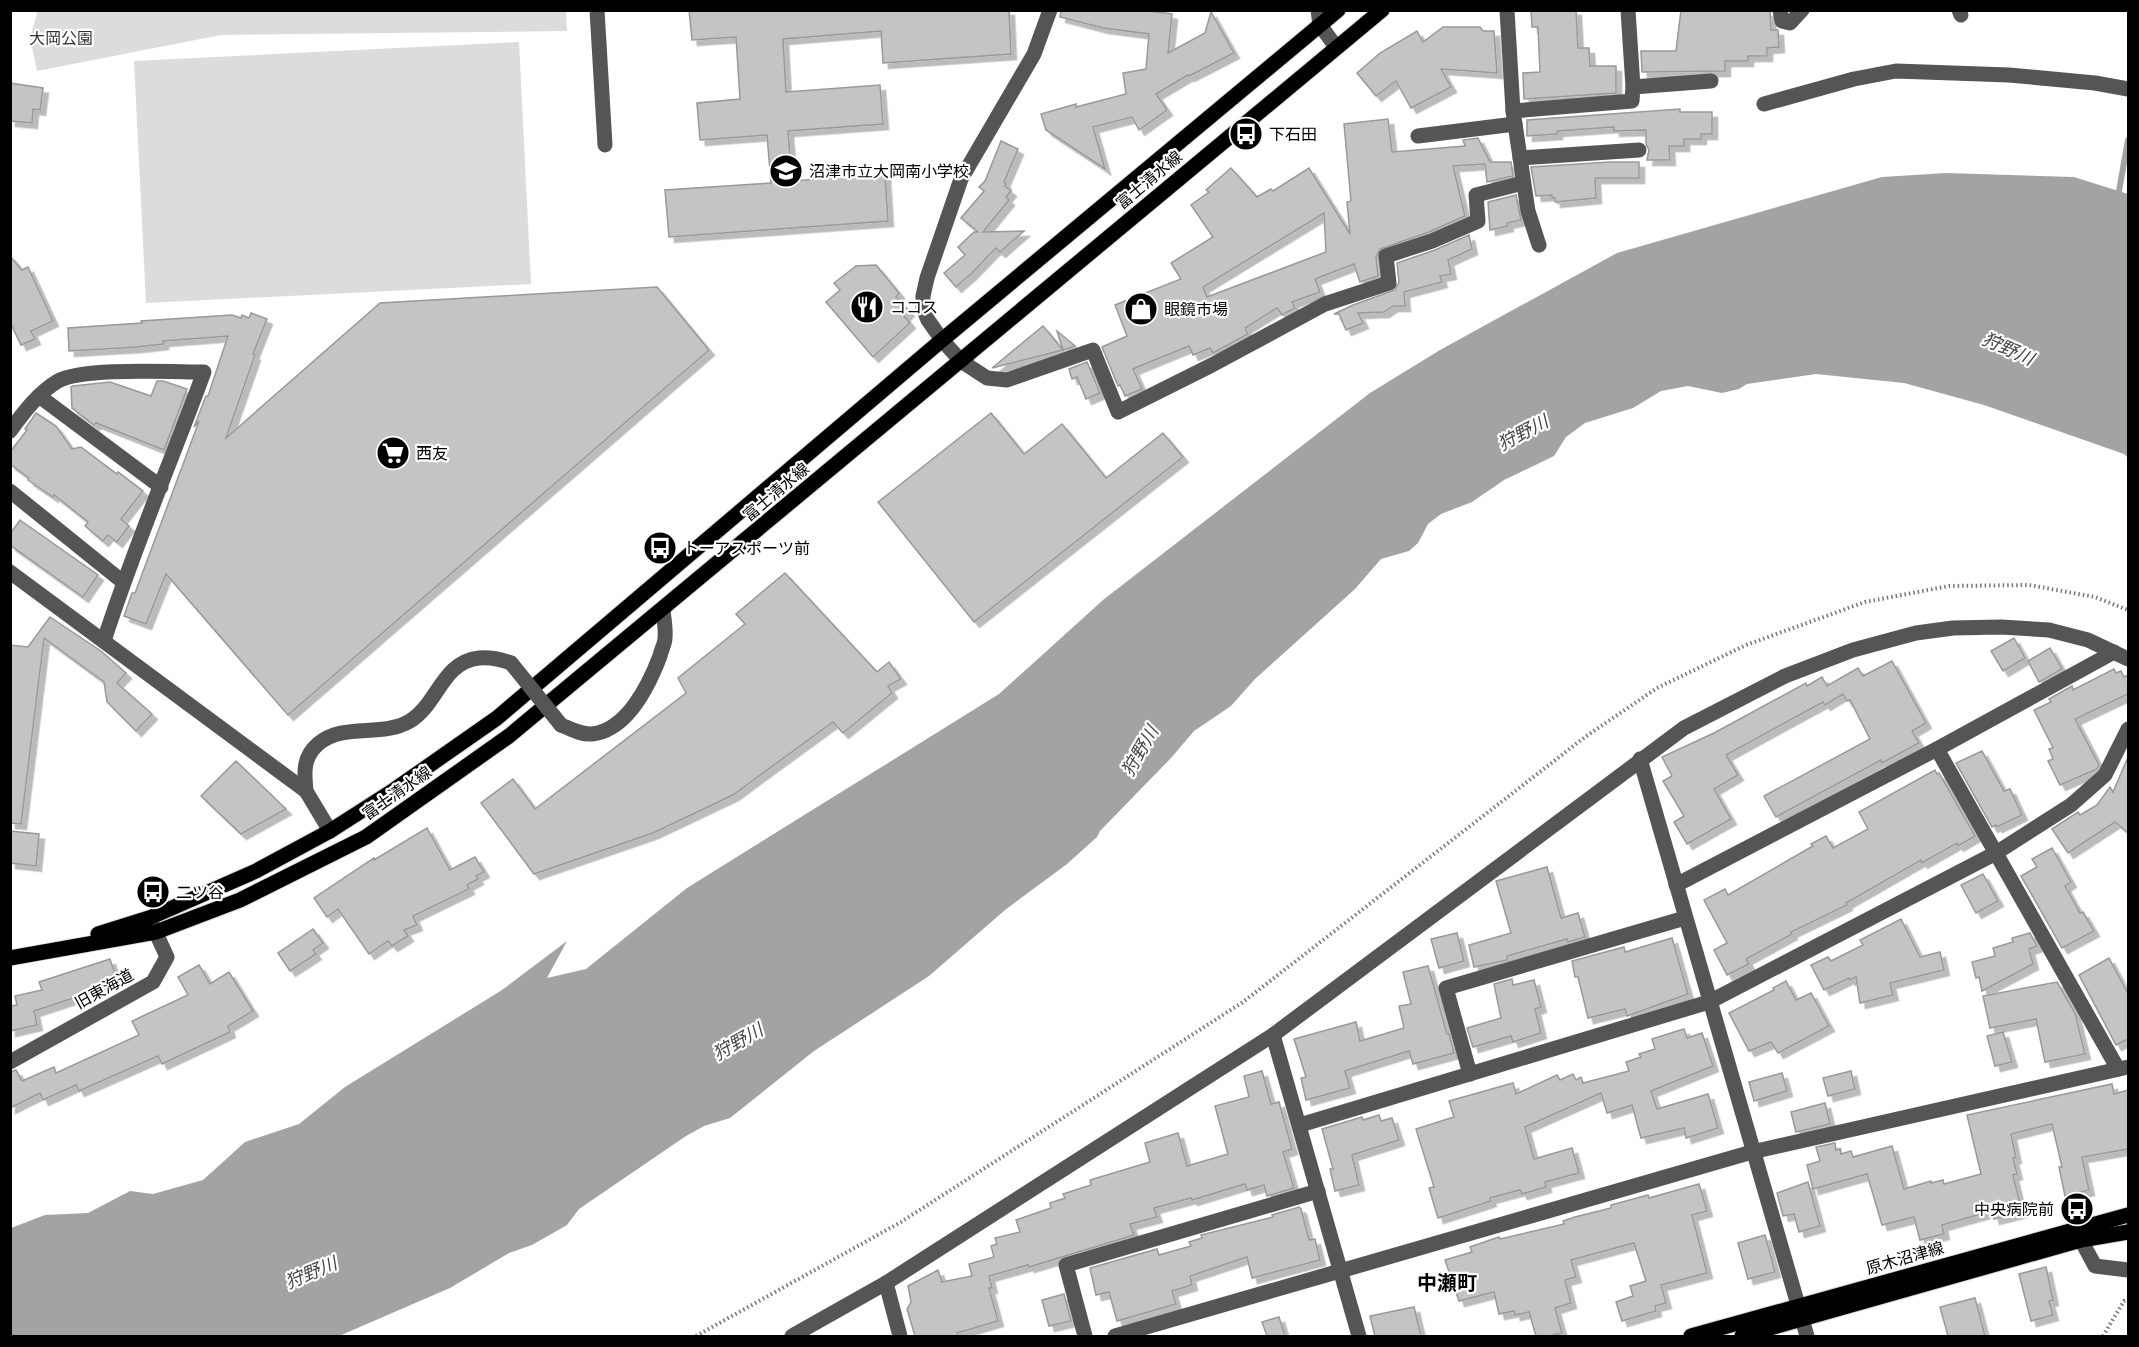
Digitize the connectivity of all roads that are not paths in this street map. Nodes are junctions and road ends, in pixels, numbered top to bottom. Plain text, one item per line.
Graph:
1 (597, 10) edge
2 (1050, 10) edge
3 (1338, 10) edge
4 (1382, 10) edge
5 (1507, 10) edge
6 (1628, 10) edge
7 (1780, 10) edge
8 (1802, 10) edge
9 (1319, 18) edge
10 (1336, 47) junction
11 (1711, 81) dead end
12 (1633, 87) junction
13 (2128, 89) edge
14 (1764, 104) dead end
15 (1514, 117) junction
16 (1418, 136) dead end
17 (605, 145) dead end
18 (1639, 150) dead end
19 (1520, 158) junction
20 (1523, 183) junction
21 (1539, 245) dead end
22 (942, 340) junction
23 (961, 361) junction
24 (39, 396) junction
25 (10, 431) edge
26 (161, 487) junction
27 (10, 491) edge
28 (10, 572) edge
29 (123, 582) junction
30 (663, 610) junction
31 (104, 641) junction
32 (2114, 652) junction
33 (2128, 659) edge
34 (2128, 729) edge
35 (1937, 749) junction
36 (1640, 759) junction
37 (306, 790) junction
38 (330, 831) junction
39 (1996, 853) junction
40 (1676, 885) junction
41 (1685, 918) junction
42 (152, 925) junction
43 (10, 958) edge
44 (1709, 1002) junction
45 (1273, 1035) junction
46 (10, 1062) edge
47 (2123, 1068) edge
48 (1470, 1074) junction
49 (1300, 1125) junction
50 (1752, 1152) junction
51 (1318, 1191) junction
52 (2125, 1215) edge
53 (2128, 1232) edge
54 (2081, 1240) junction
55 (2128, 1270) edge
56 (1341, 1272) junction
57 (886, 1283) junction
58 (1800, 1312) junction
59 (792, 1336) edge
60 (900, 1336) edge
61 (1085, 1336) edge
62 (1115, 1336) edge
63 (1359, 1336) edge
64 (1691, 1336) edge
65 (1742, 1336) edge
66 (1807, 1336) edge

1 - 17 street
2 - 22 street
3 - 9 main road, 富士清水線
4 - 10 main road, 富士清水線
5 - 15 street
6 - 12 street
7 - 8 street
9 - 10 street
9 - 22 main road, 富士清水線
10 - 23 main road, 富士清水線
11 - 12 street
12 - 15 street
13 - 14 street
15 - 16 street
15 - 19 street
18 - 19 street
19 - 20 street
20 - 21 street
20 - 23 street
22 - 23 street
22 - 38 main road, 富士清水線
23 - 30 main road, 富士清水線
24 - 25 street
24 - 26 street
24 - 26 street
26 - 29 street
27 - 29 street
28 - 31 street
29 - 31 street
30 - 37 street, bridge
30 - 42 main road, 富士清水線
31 - 37 street
32 - 33 street
32 - 35 street
32 - 36 street
34 - 39 street
35 - 39 street
35 - 40 street
36 - 40 street
36 - 45 street
37 - 38 street
38 - 42 main road, 富士清水線
39 - 44 street
39 - 47 street
40 - 41 street
41 - 44 street
41 - 48 street
42 - 43 main road, 富士清水線
42 - 46 street, 旧東海道
44 - 48 street
44 - 50 street
45 - 49 street
45 - 57 street
47 - 50 street
48 - 49 street
49 - 51 street
50 - 56 street
50 - 58 street
51 - 56 street
51 - 61 street
52 - 58 main road, 原木沼津線
53 - 54 main road, 原木沼津線
54 - 55 street
54 - 58 main road, 原木沼津線
56 - 62 street
56 - 63 street
57 - 59 street
57 - 60 street
58 - 64 main road, 原木沼津線
58 - 65 main road, 原木沼津線
58 - 66 street

